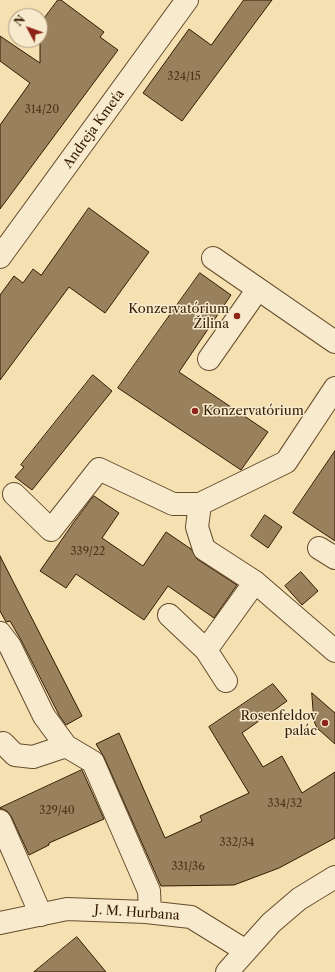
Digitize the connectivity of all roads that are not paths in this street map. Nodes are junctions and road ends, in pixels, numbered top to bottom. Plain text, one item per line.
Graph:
1 (187, 0) edge
2 (0, 257) edge
3 (213, 258) dead end
4 (258, 289) junction
5 (335, 342) edge
6 (209, 359) dead end
7 (335, 388) edge
8 (14, 494) dead end
9 (200, 504) junction
10 (255, 582) junction
11 (169, 615) dead end
12 (0, 633) edge
13 (206, 650) junction
14 (335, 651) edge
15 (226, 681) dead end
16 (3, 743) dead end
17 (66, 746) junction
18 (0, 821) edge
19 (335, 877) edge
20 (150, 912) junction
21 (41, 915) junction
22 (0, 923) edge
23 (246, 951) junction
24 (227, 972) edge

1 - 2 street, Andreja Kmeťa
3 - 4 street
4 - 5 street
4 - 6 street
7 - 9 street
8 - 9 street
9 - 10 street
10 - 13 street
10 - 14 street
11 - 13 street
12 - 17 street
13 - 15 street
16 - 17 street
17 - 20 street
18 - 21 street
19 - 23 street
20 - 21 street, J. M. Hurbana
20 - 23 street, J. M. Hurbana
21 - 22 street, J. M. Hurbana
23 - 24 street

